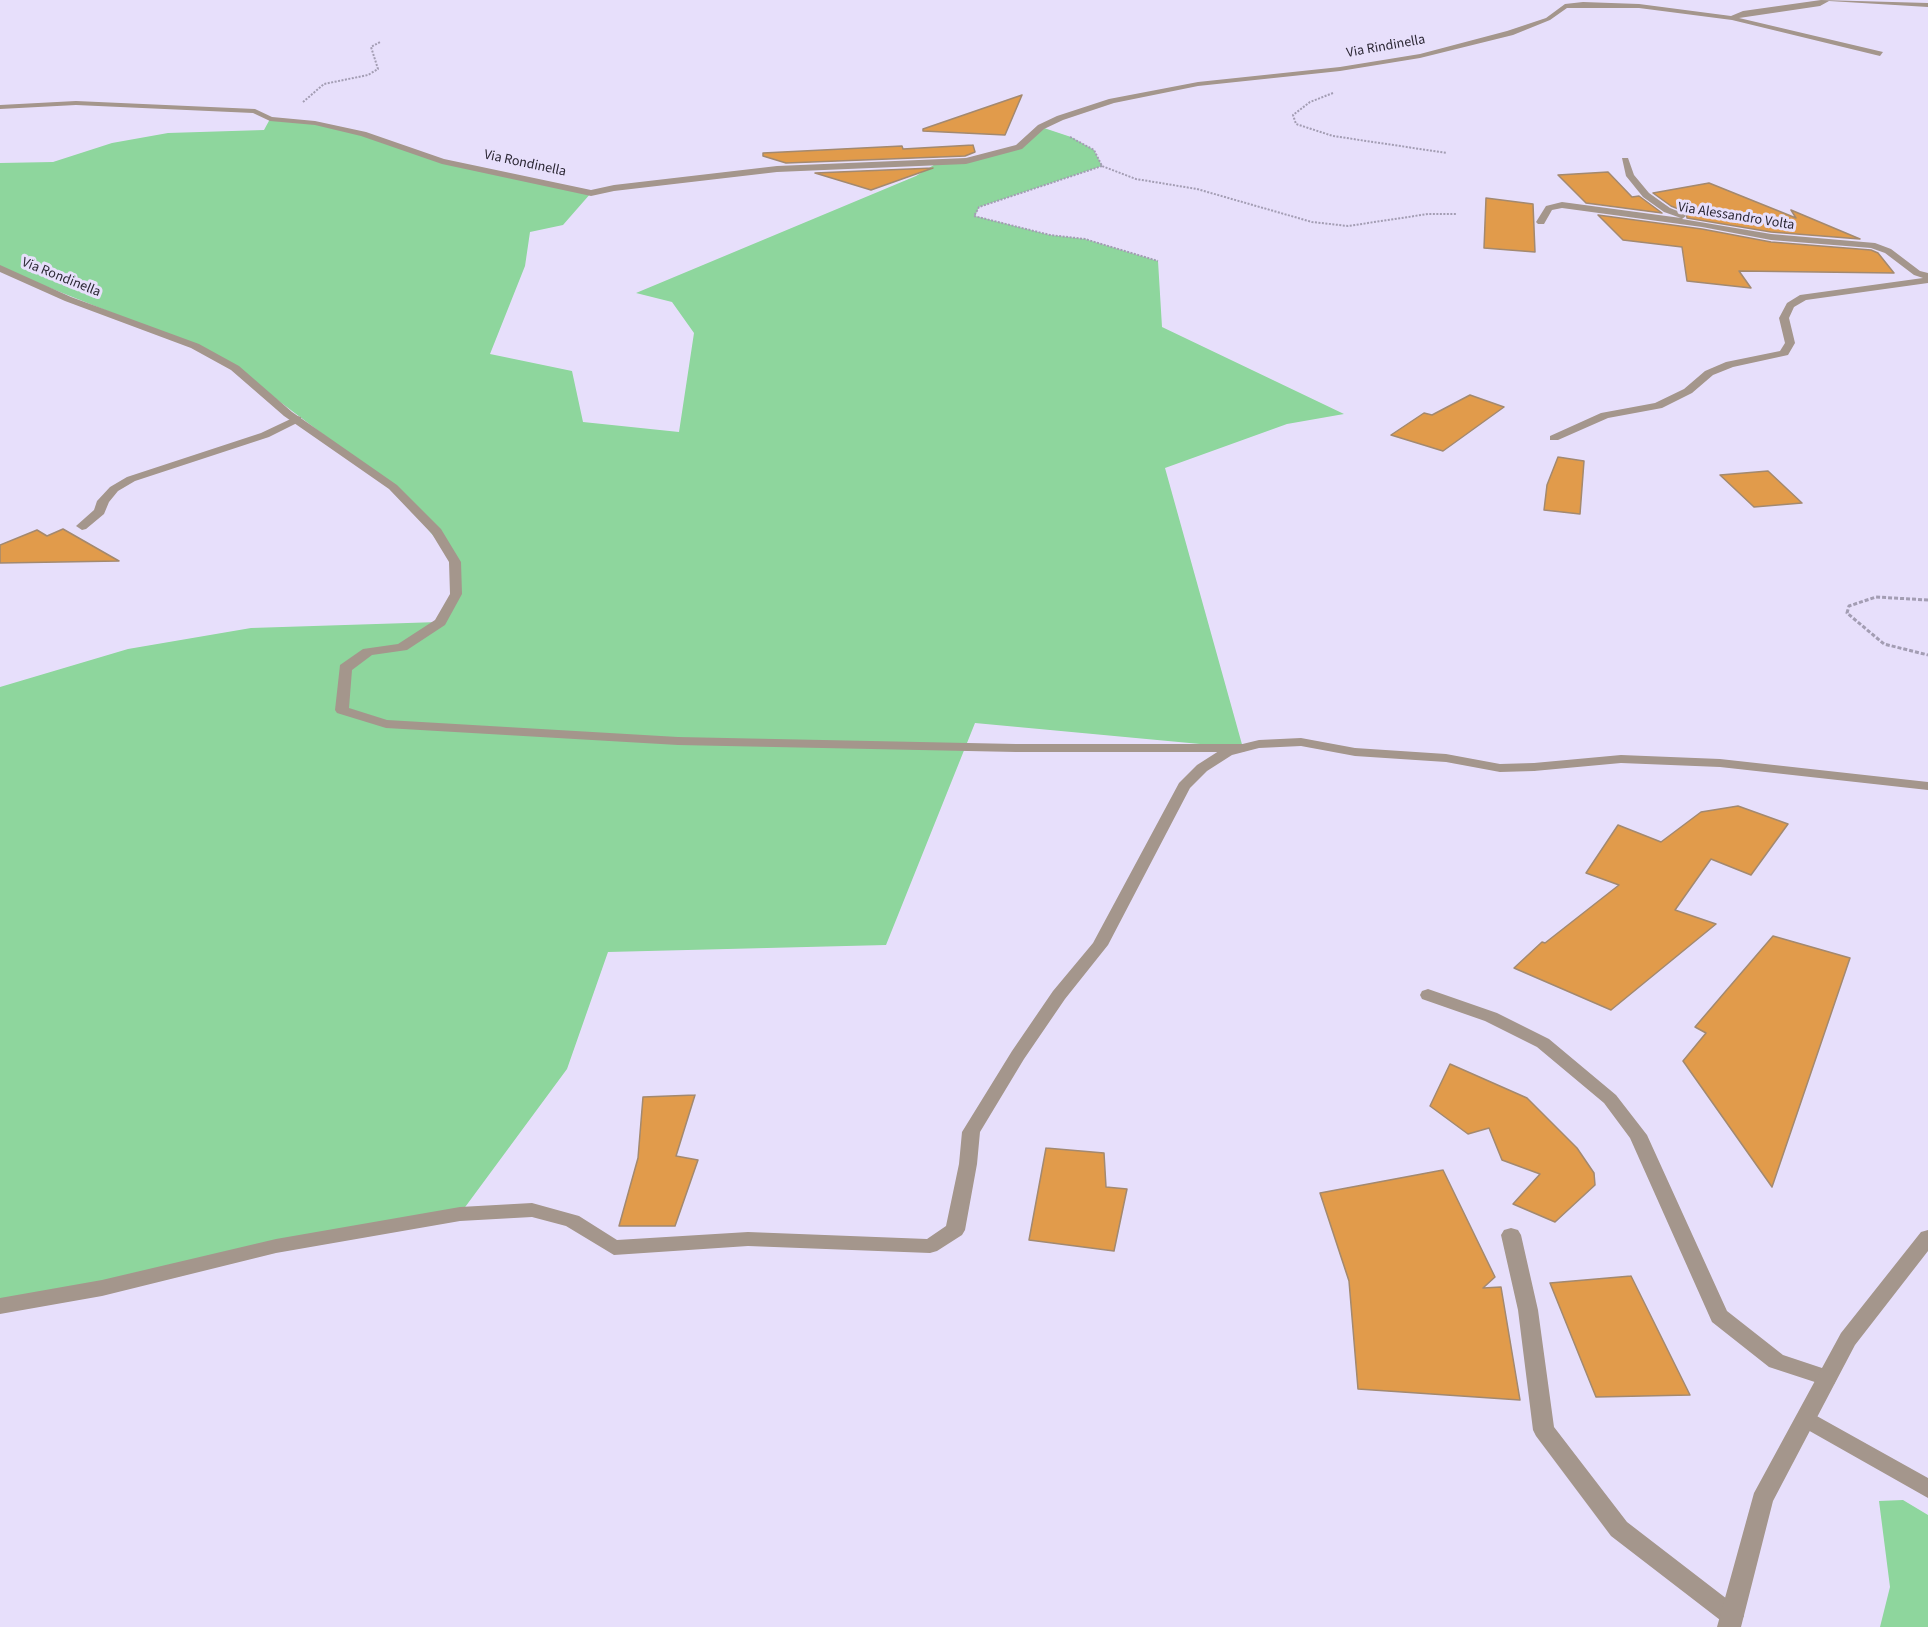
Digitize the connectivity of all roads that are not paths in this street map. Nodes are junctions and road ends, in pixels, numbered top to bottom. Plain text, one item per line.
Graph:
1 (1826, 0) edge
2 (1832, 0) edge
3 (1928, 5) edge
4 (1732, 18) junction
5 (1880, 54) dead end
6 (0, 107) edge
7 (1041, 127) joint
8 (1626, 160) dead end
9 (1541, 222) dead end
10 (1702, 224) junction
11 (0, 268) edge
12 (1928, 278) edge
13 (297, 419) junction
14 (1554, 438) dead end
15 (82, 526) dead end
16 (1243, 748) junction
17 (1928, 786) edge
18 (1428, 995) dead end
19 (1511, 1235) dead end
20 (1928, 1237) edge
21 (0, 1306) edge
22 (1827, 1378) junction
23 (1806, 1419) junction
24 (1928, 1489) edge
25 (1730, 1621) edge

1 - 4 street
2 - 3 street
4 - 5 street
4 - 7 street, Via Rindinella
6 - 7 street, Via Rondinella
8 - 10 street
9 - 10 street, Via Alessandro Volta
10 - 12 street, Via Alessandro Volta
11 - 13 street, Via Rondinella
12 - 14 street
13 - 15 street
13 - 16 street, Via Rondinella
16 - 17 street
16 - 21 street
18 - 22 street
19 - 25 street
20 - 22 street
22 - 23 street
23 - 24 street
23 - 25 street

